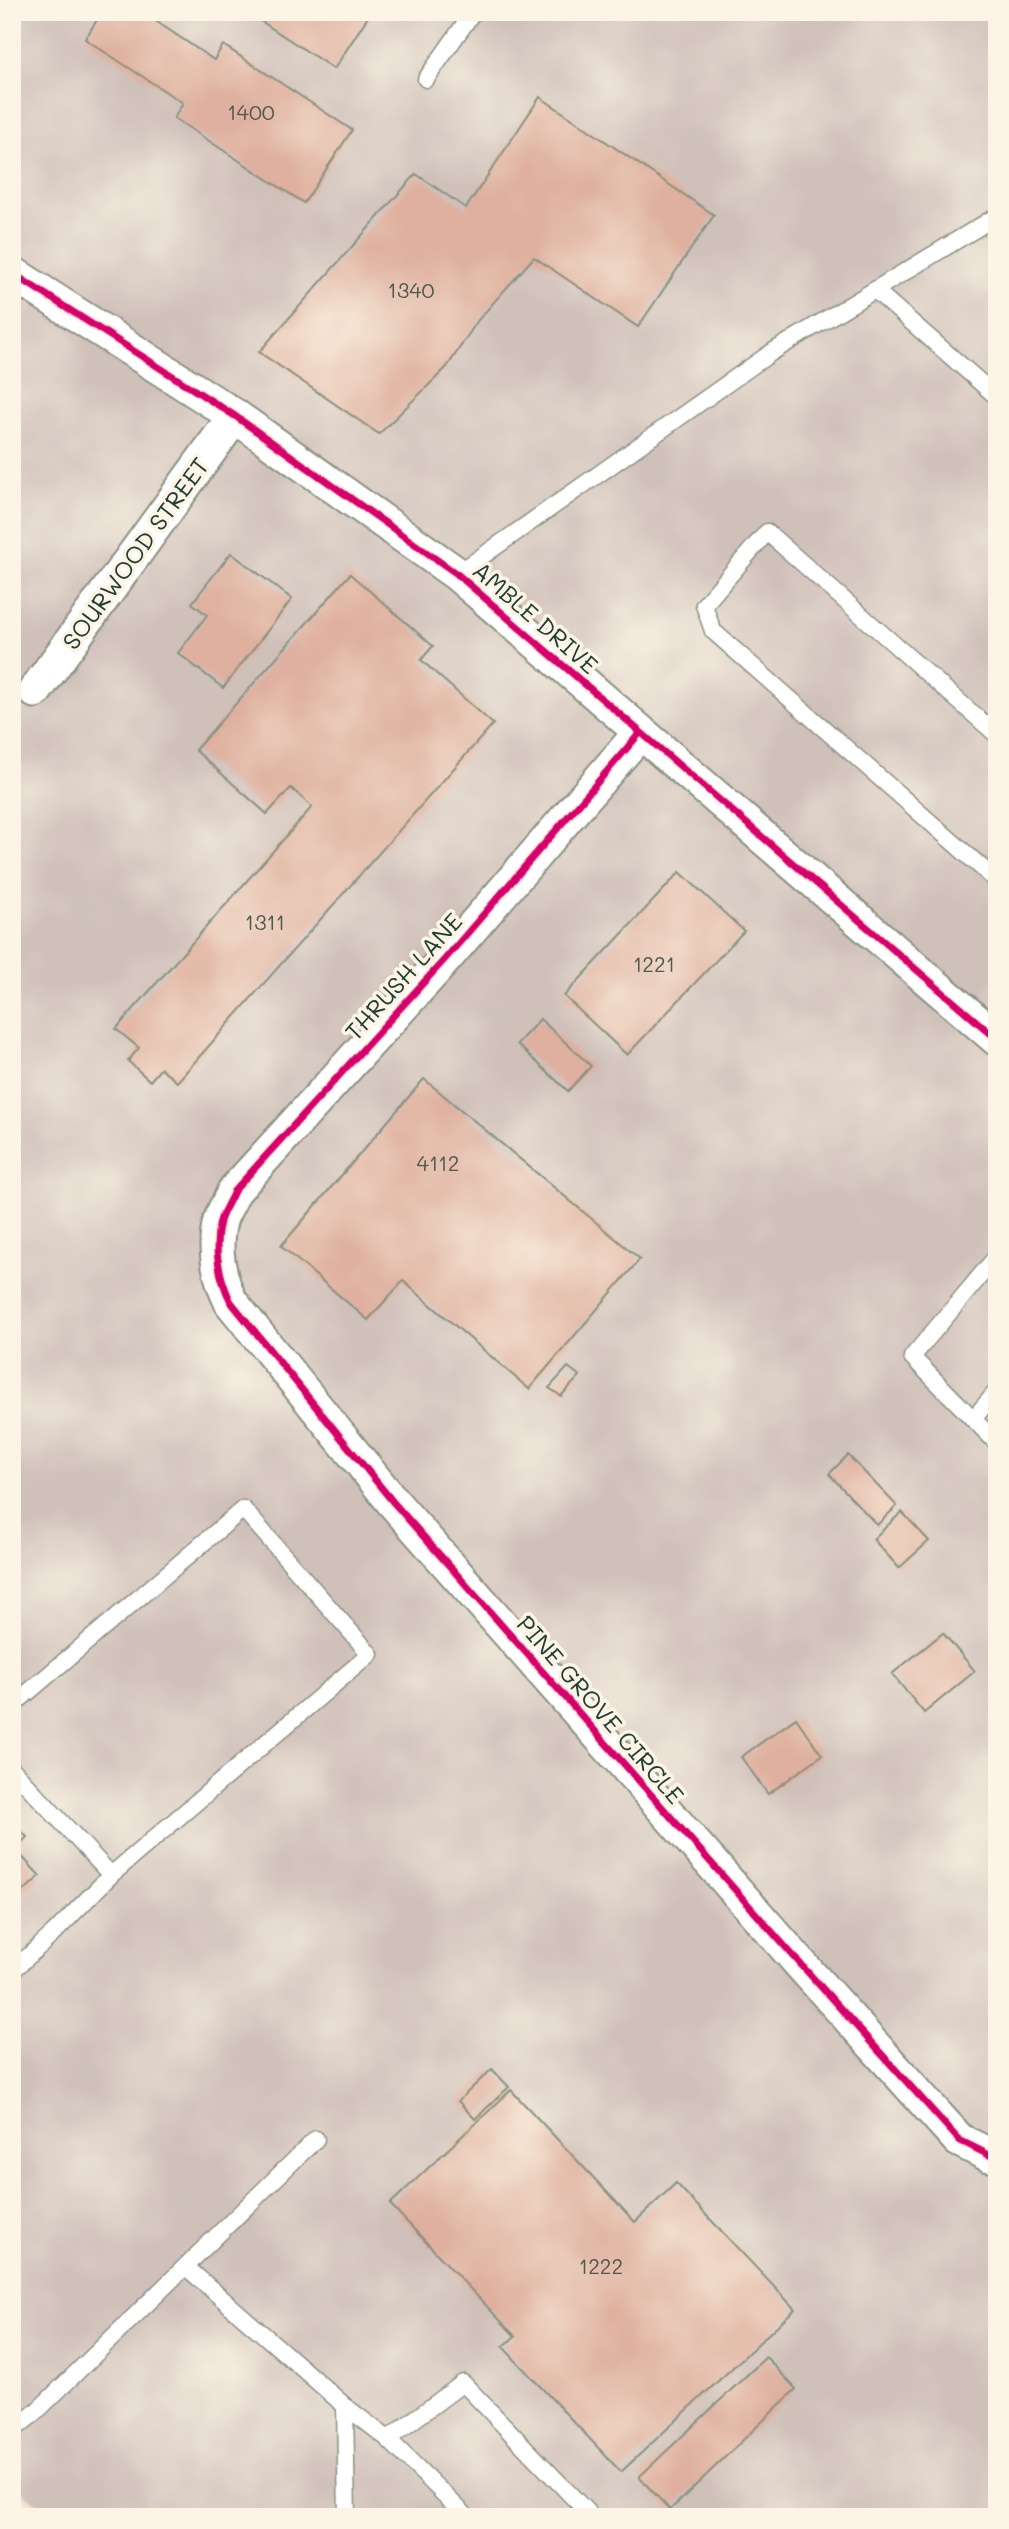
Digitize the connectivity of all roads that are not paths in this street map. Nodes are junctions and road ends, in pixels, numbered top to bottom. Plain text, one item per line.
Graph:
1 (473, 12) edge
2 (426, 79) dead end
3 (997, 216) edge
4 (12, 273) edge
5 (876, 291) junction
6 (997, 397) edge
7 (235, 416) junction
8 (457, 574) junction
9 (35, 691) dead end
10 (640, 733) junction
11 (997, 735) edge
12 (997, 881) edge
13 (996, 1037) edge
14 (217, 1254) joint
15 (997, 1256) edge
16 (997, 1391) edge
17 (973, 1419) junction
18 (997, 1443) edge
19 (12, 1706) edge
20 (12, 1769) edge
21 (111, 1875) junction
22 (12, 1971) edge
23 (316, 2139) dead end
24 (997, 2156) edge
25 (186, 2267) junction
26 (345, 2406) junction
27 (12, 2431) edge
28 (388, 2439) junction
29 (346, 2517) edge
30 (467, 2517) edge
31 (586, 2517) edge

1 - 2 lane
3 - 5 lane
4 - 7 street, AMBLE DRIVE
5 - 6 lane
5 - 8 lane
7 - 8 street, AMBLE DRIVE
7 - 9 street, SOURWOOD STREET
8 - 10 street, AMBLE DRIVE
10 - 13 street, AMBLE DRIVE
10 - 14 street, THRUSH LANE
11 - 12 lane
14 - 24 street, PINE GROVE CIRCLE
15 - 17 lane
16 - 17 lane
17 - 18 lane
19 - 21 lane
20 - 21 lane
21 - 22 lane
23 - 25 lane
25 - 26 lane
25 - 27 lane
26 - 28 lane
26 - 29 lane
28 - 30 lane
28 - 31 lane

